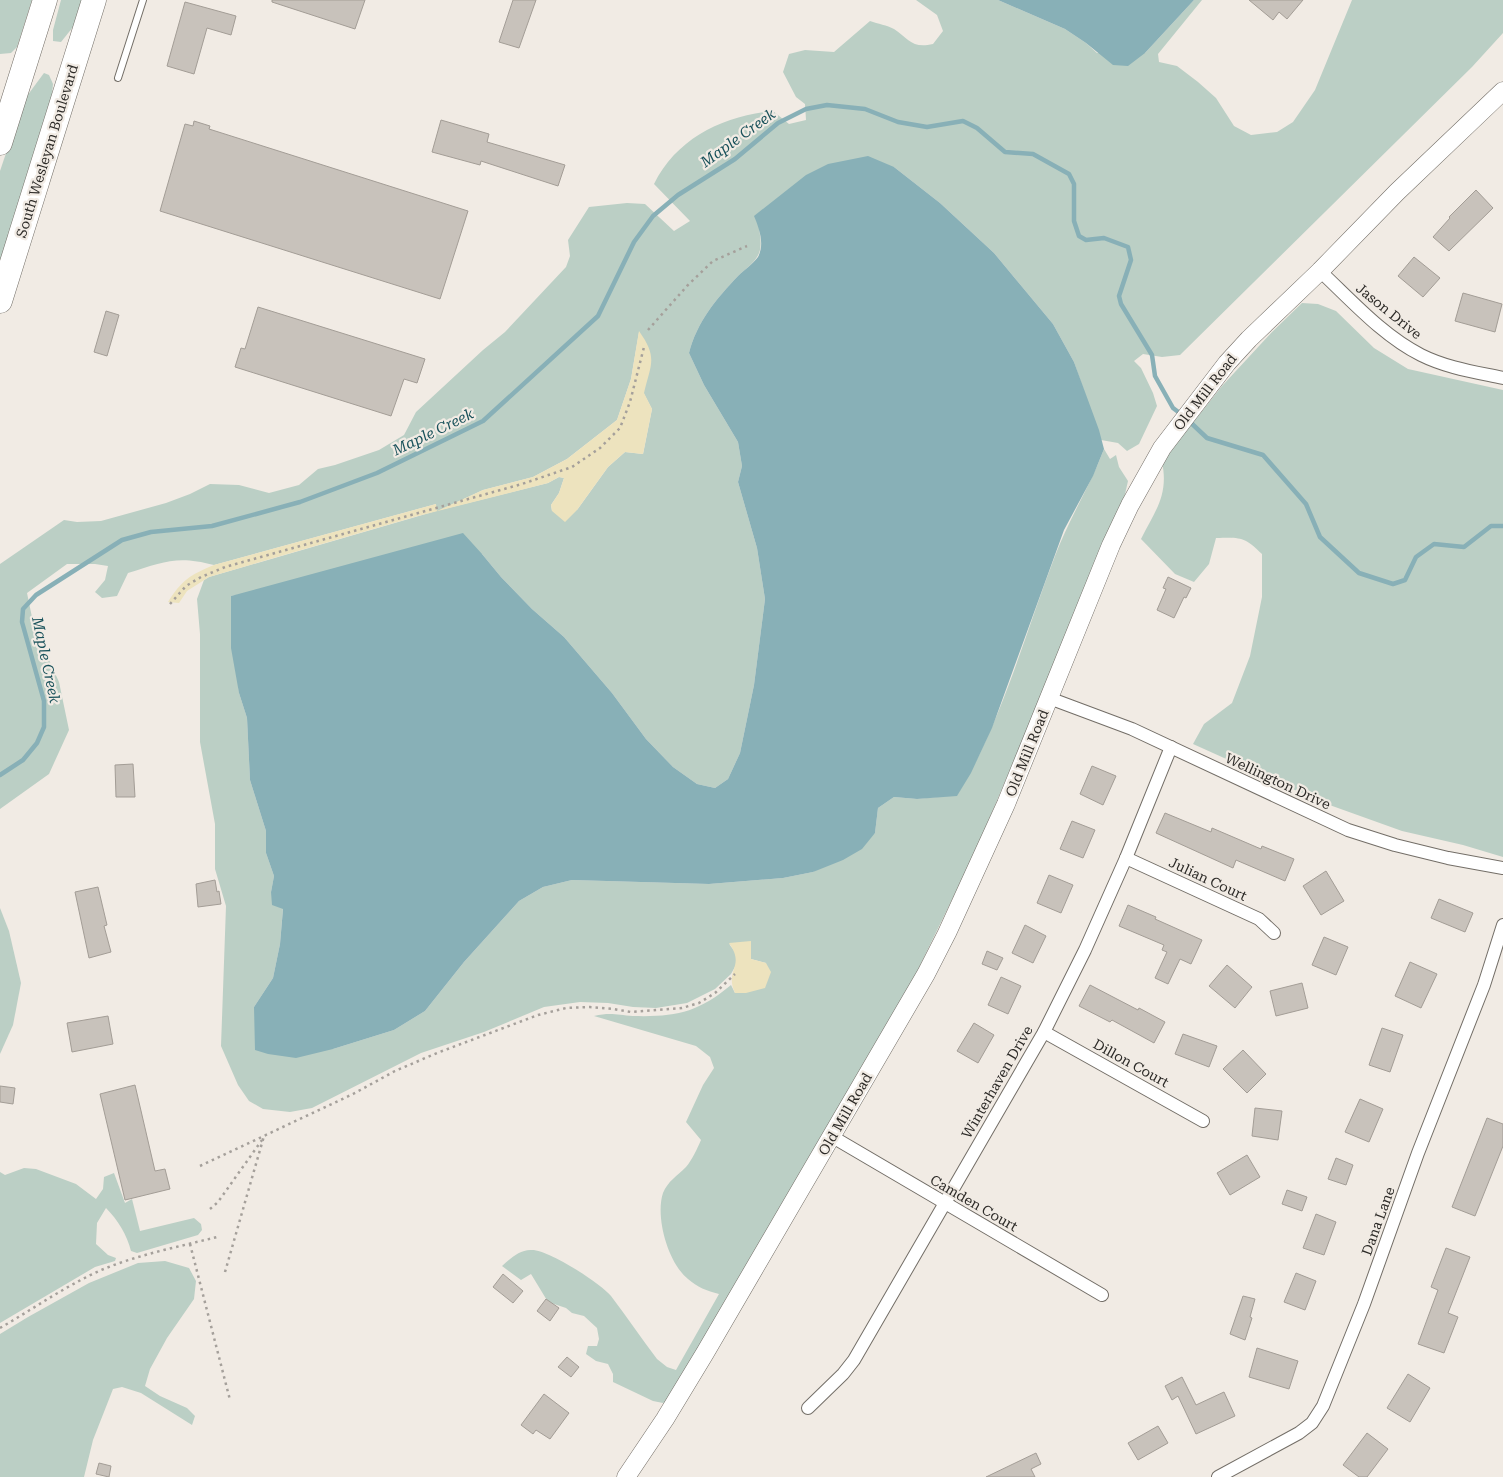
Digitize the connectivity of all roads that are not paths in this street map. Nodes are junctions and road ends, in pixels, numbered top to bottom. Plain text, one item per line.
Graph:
1 (45, 0) edge
2 (94, 0) edge
3 (143, 0) edge
4 (118, 78) dead end
5 (1503, 91) edge
6 (0, 144) edge
7 (1320, 272) junction
8 (0, 301) edge
9 (1503, 378) edge
10 (1049, 698) junction
11 (1171, 747) junction
12 (1126, 858) junction
13 (1503, 868) edge
14 (1503, 925) edge
15 (1274, 933) dead end
16 (1044, 1032) junction
17 (1203, 1121) dead end
18 (831, 1136) junction
19 (944, 1203) junction
20 (1102, 1295) dead end
21 (808, 1408) dead end
22 (626, 1477) edge
23 (1218, 1477) edge

1 - 6 highway
2 - 8 highway, South Wesleyan Boulevard
3 - 4 lane
5 - 7 street, Old Mill Road
7 - 9 street, Jason Drive
7 - 10 street, Old Mill Road
10 - 11 street, Wellington Drive
10 - 18 street, Old Mill Road
11 - 12 street, Winterhaven Drive
11 - 13 street, Wellington Drive
12 - 15 street, Julian Court
12 - 16 street, Winterhaven Drive
14 - 23 street, Dana Lane
16 - 17 street, Dillon Court
16 - 19 street, Winterhaven Drive
18 - 19 street, Camden Court
18 - 22 street, Old Mill Road
19 - 20 street, Camden Court
19 - 21 street, Winterhaven Drive

